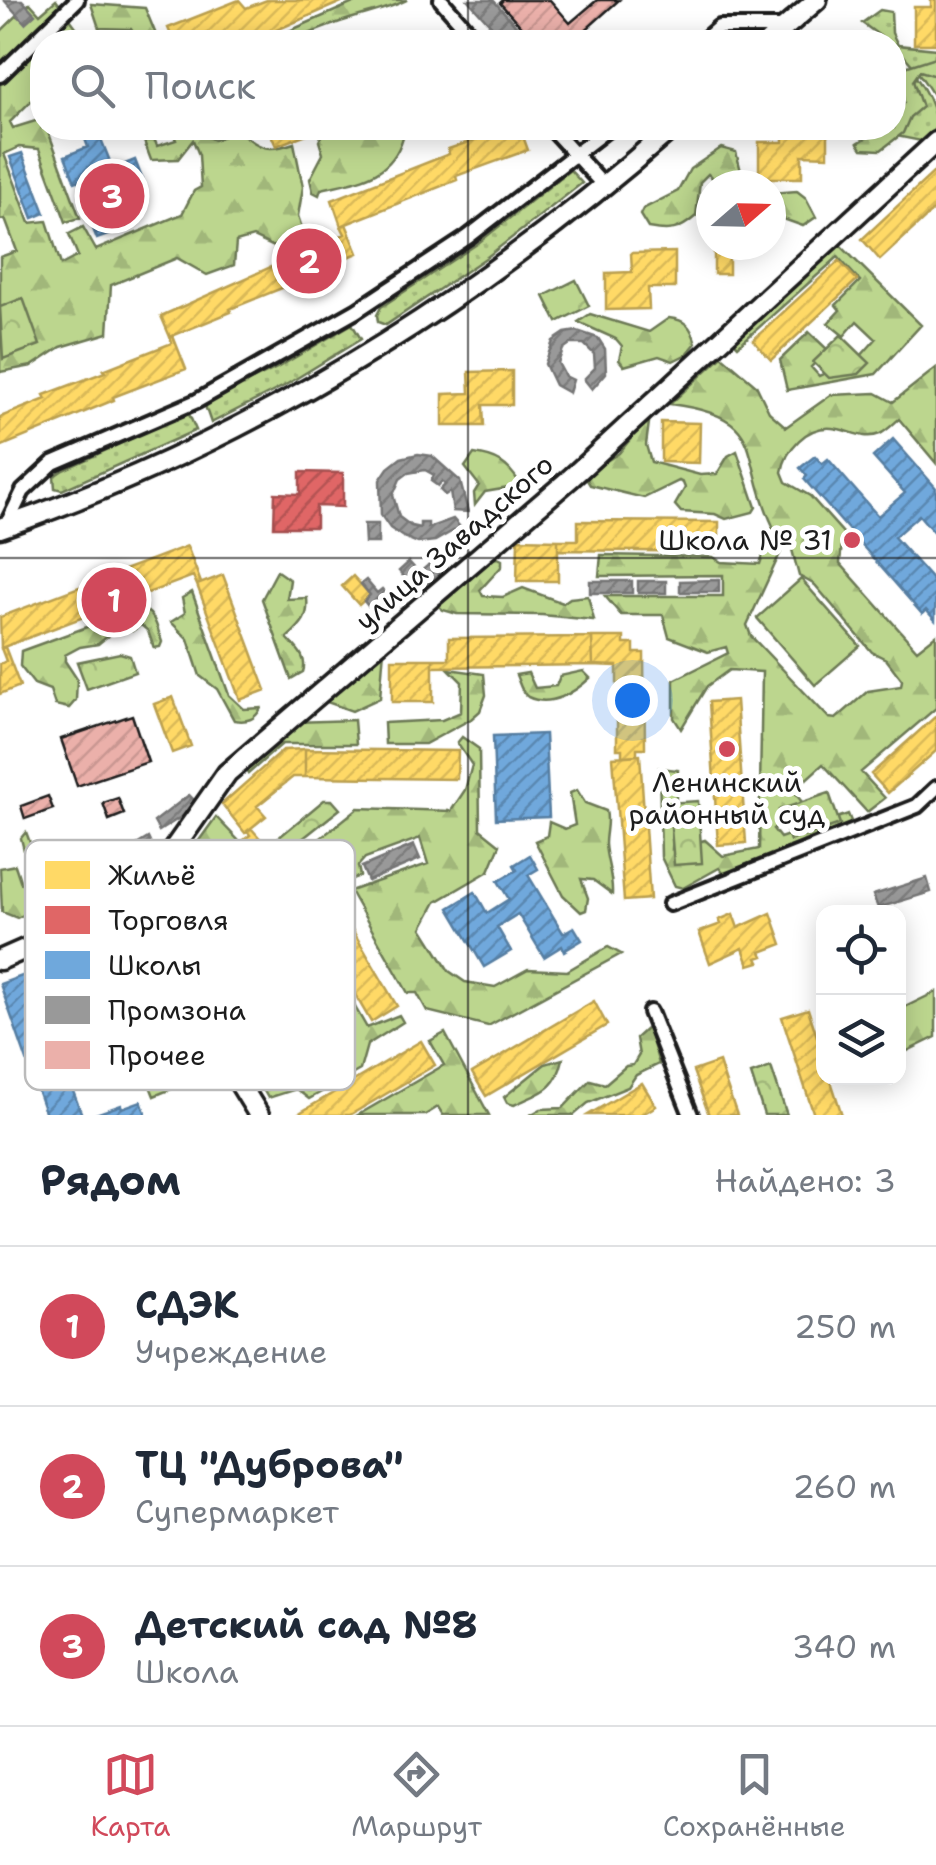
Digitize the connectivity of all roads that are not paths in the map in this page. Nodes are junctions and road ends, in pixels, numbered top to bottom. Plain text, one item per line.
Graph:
1 (76, 0) edge
2 (441, 0) edge
3 (817, 0) edge
4 (785, 27) junction
5 (46, 30) edge
6 (467, 30) edge
7 (716, 30) edge
8 (782, 30) edge
9 (30, 45) edge
10 (0, 75) edge
11 (563, 140) edge
12 (595, 140) edge
13 (658, 140) edge
14 (936, 142) edge
15 (577, 155) junction
16 (604, 186) junction
17 (3, 527) edge
18 (936, 788) edge
19 (180, 840) edge
20 (670, 904) dead end
21 (25, 949) edge
22 (0, 960) edge
23 (650, 1012) dead end
24 (244, 1090) edge
25 (259, 1115) edge
26 (691, 1115) edge

1 - 5 street
2 - 6 street
3 - 4 street
4 - 7 street
4 - 8 street
9 - 10 street
11 - 15 street
12 - 15 street
13 - 16 street
14 - 19 street, улица Завадского
15 - 16 street
15 - 17 street
16 - 17 street
18 - 20 street
21 - 22 street, улица Завадского
23 - 26 street
24 - 25 street

